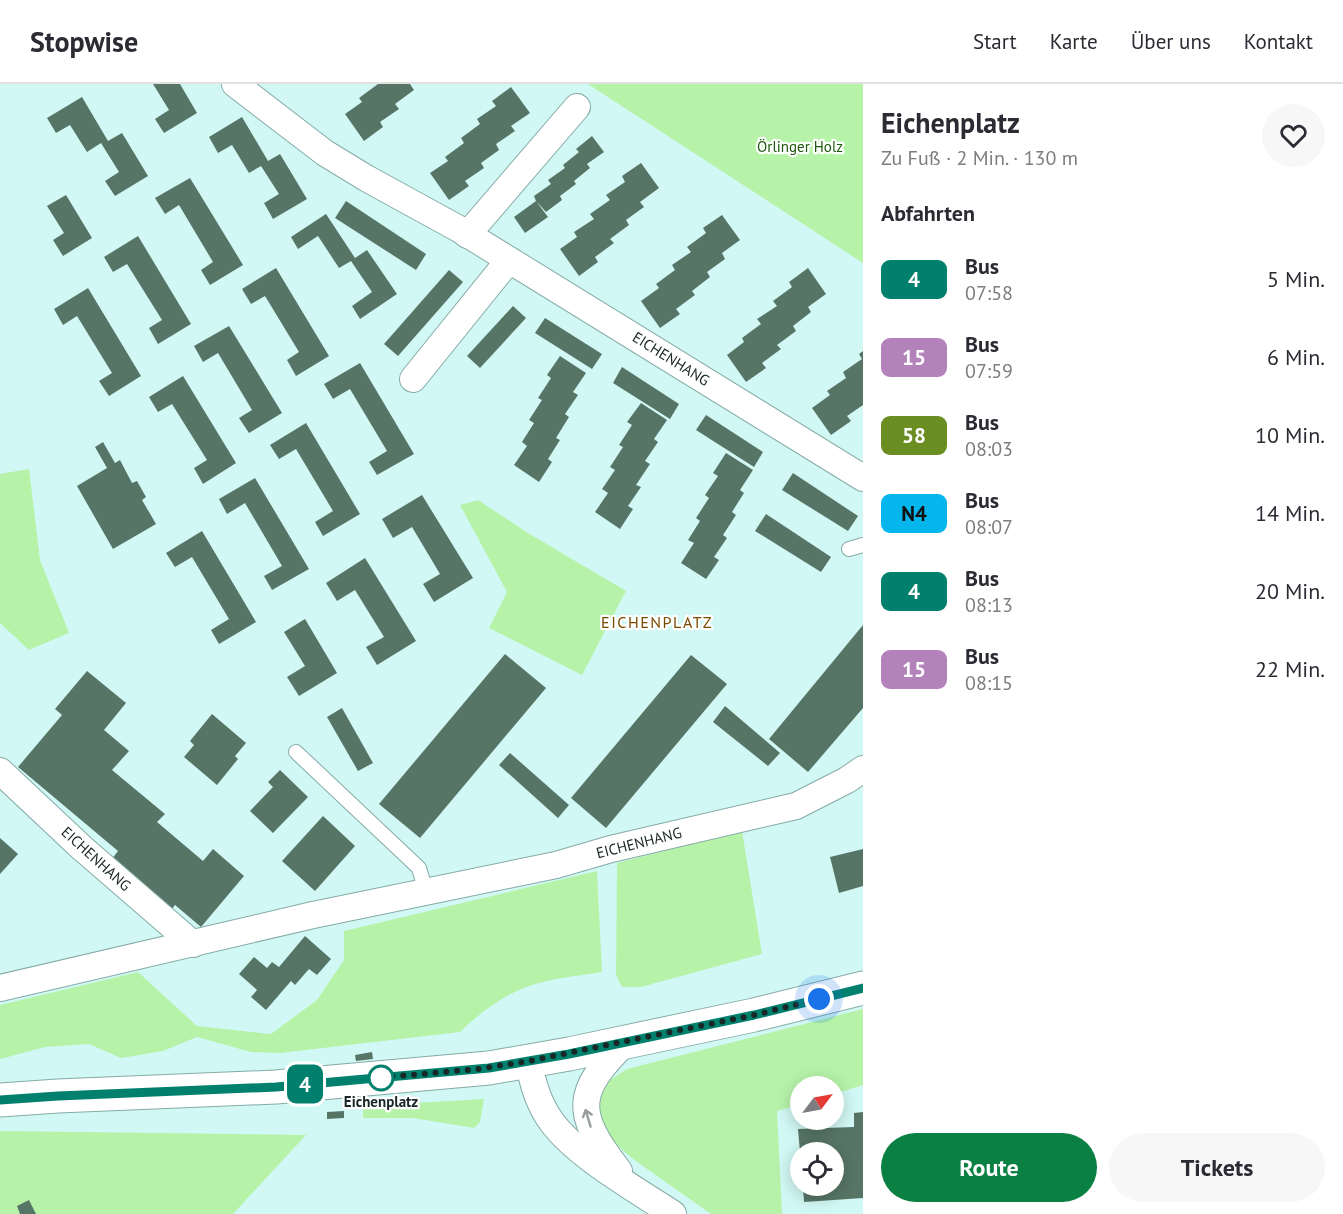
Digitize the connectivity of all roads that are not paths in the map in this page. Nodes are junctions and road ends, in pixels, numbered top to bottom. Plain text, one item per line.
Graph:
1 (235, 84) edge
2 (577, 107) dead end
3 (467, 235) junction
4 (509, 260) junction
5 (413, 379) dead end
6 (863, 478) edge
7 (296, 752) dead end
8 (0, 771) edge
9 (858, 780) edge
10 (426, 892) junction
11 (193, 944) junction
12 (0, 988) edge
13 (863, 988) edge
14 (627, 1041) junction
15 (529, 1061) junction
16 (0, 1100) edge
17 (630, 1185) junction
18 (673, 1214) edge

1 - 3 street, EICHENHANG
2 - 3 street
3 - 4 street, EICHENHANG
4 - 5 street
4 - 6 street, EICHENHANG
7 - 10 lane
8 - 11 street, EICHENHANG
9 - 10 street, EICHENHANG
10 - 11 street, EICHENHANG
11 - 12 street, EICHENHANG
13 - 14 main road
14 - 15 main road
17 -> 14 street
15 - 16 main road
15 - 17 street
17 - 18 street

